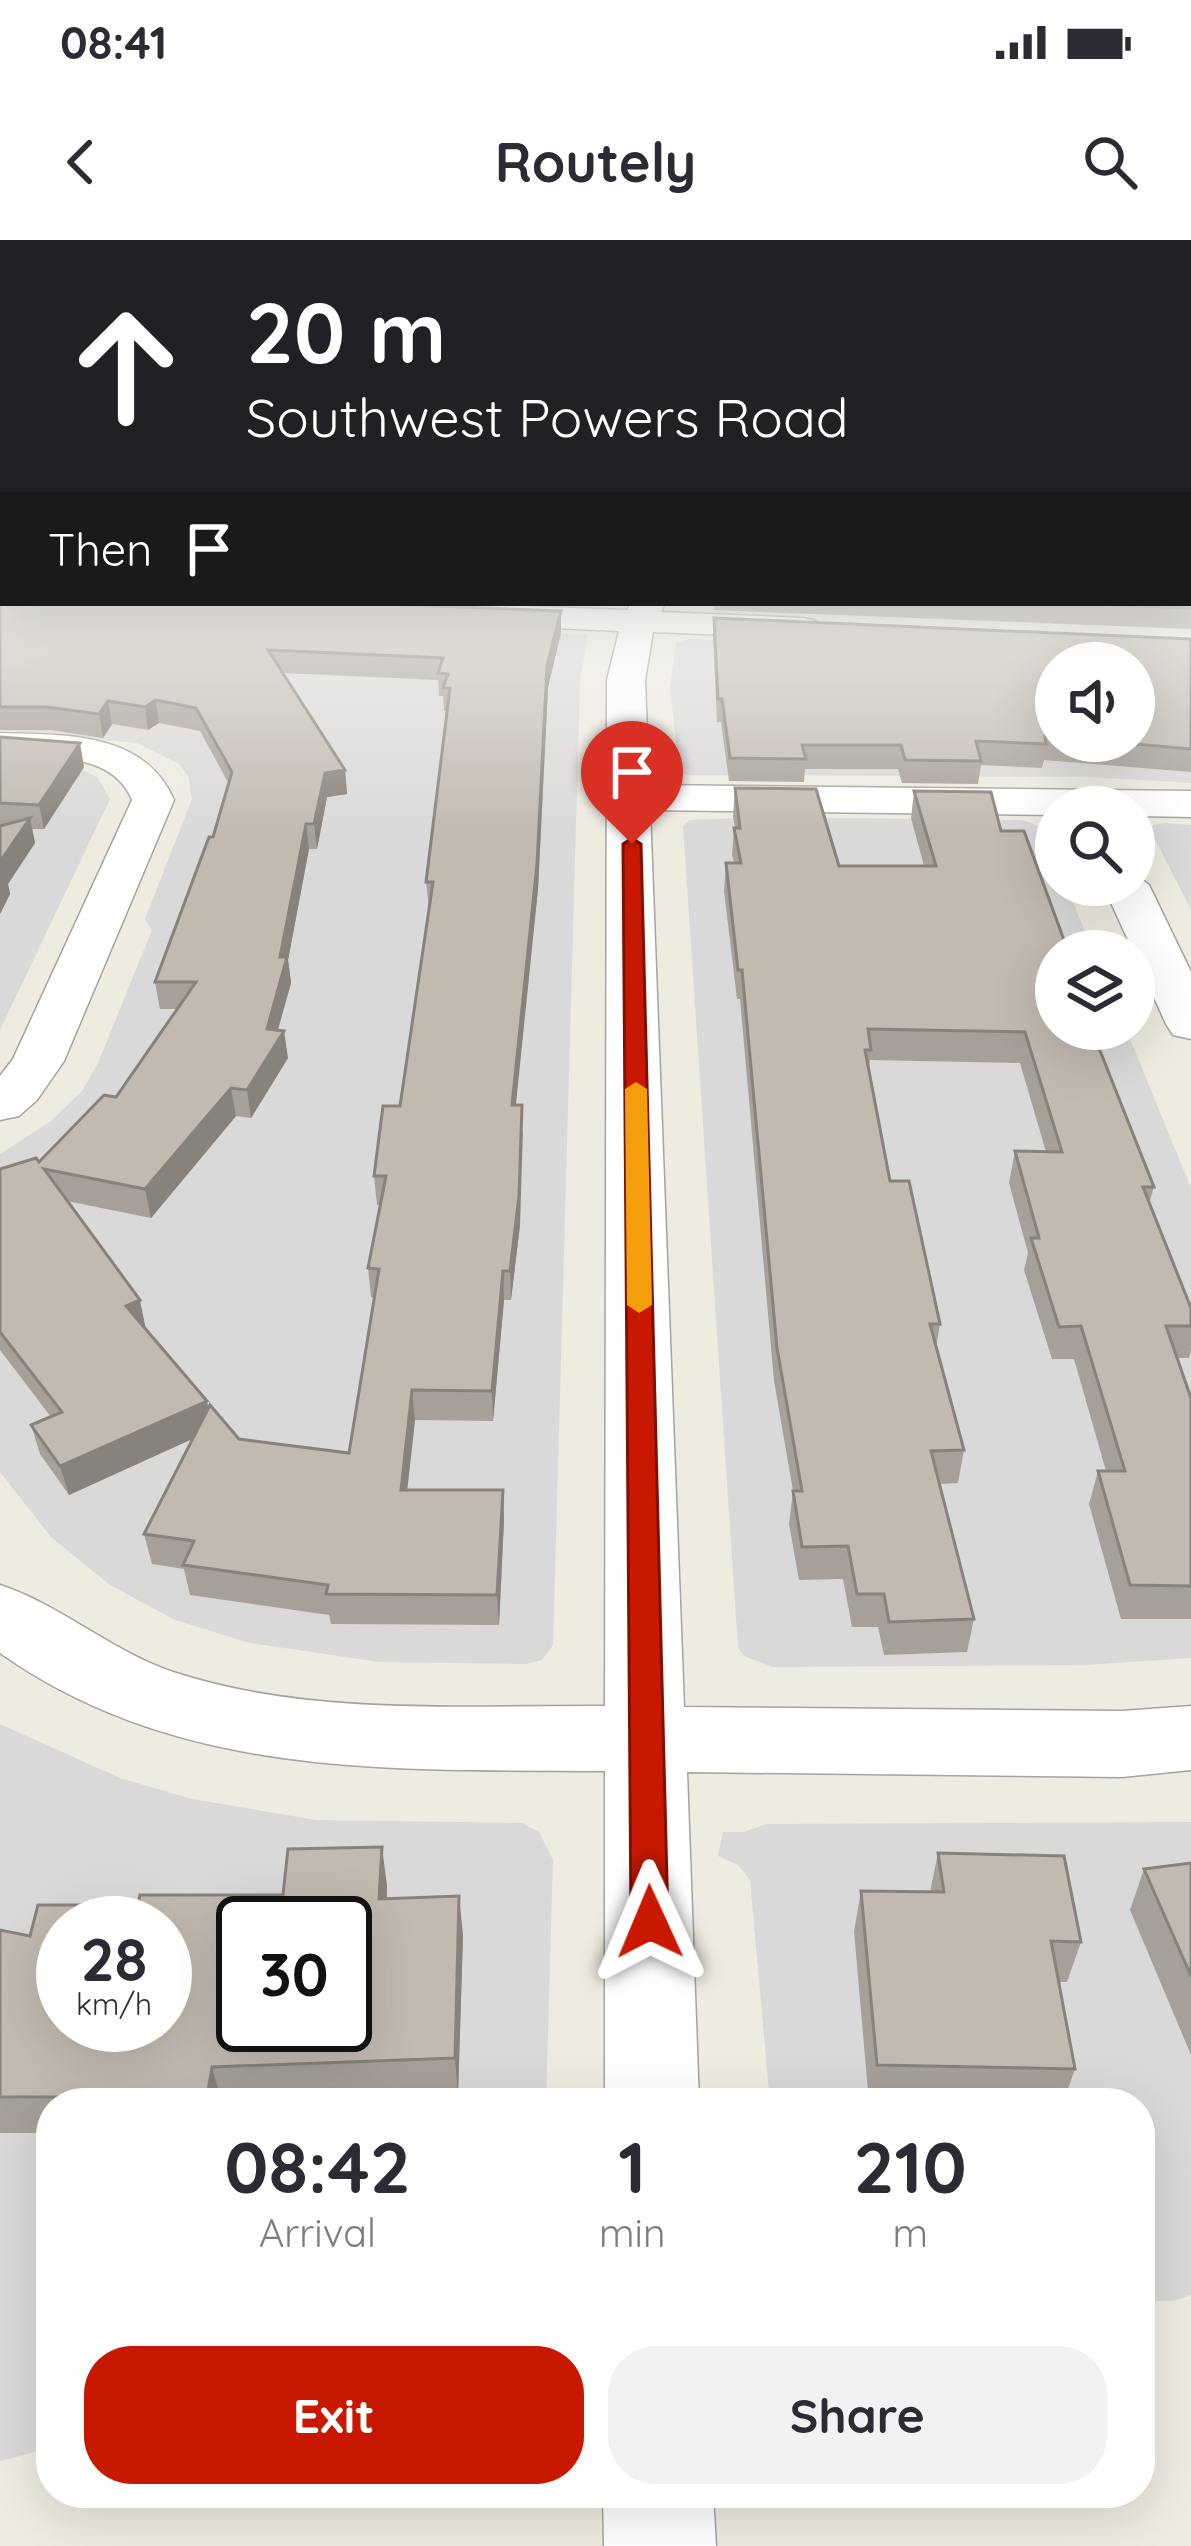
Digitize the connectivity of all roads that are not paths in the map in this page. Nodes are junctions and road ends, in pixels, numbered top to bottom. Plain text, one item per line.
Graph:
1 (637, 620) edge
2 (750, 620) edge
3 (848, 629) edge
4 (0, 745) edge
5 (631, 796) junction
6 (1035, 802) edge
7 (1155, 804) edge
8 (1191, 804) edge
9 (1136, 906) edge
10 (1191, 1024) edge
11 (0, 1104) edge
12 (0, 1614) edge
13 (1191, 1738) edge
14 (647, 1741) junction
15 (652, 2088) edge
16 (659, 2508) edge
17 (660, 2546) edge

1 - 5 street
2 - 3 street
4 - 11 street
5 - 6 street
5 - 14 street
7 - 8 street
9 - 10 street
12 - 14 street
13 - 14 street
14 - 15 street
16 - 17 street

